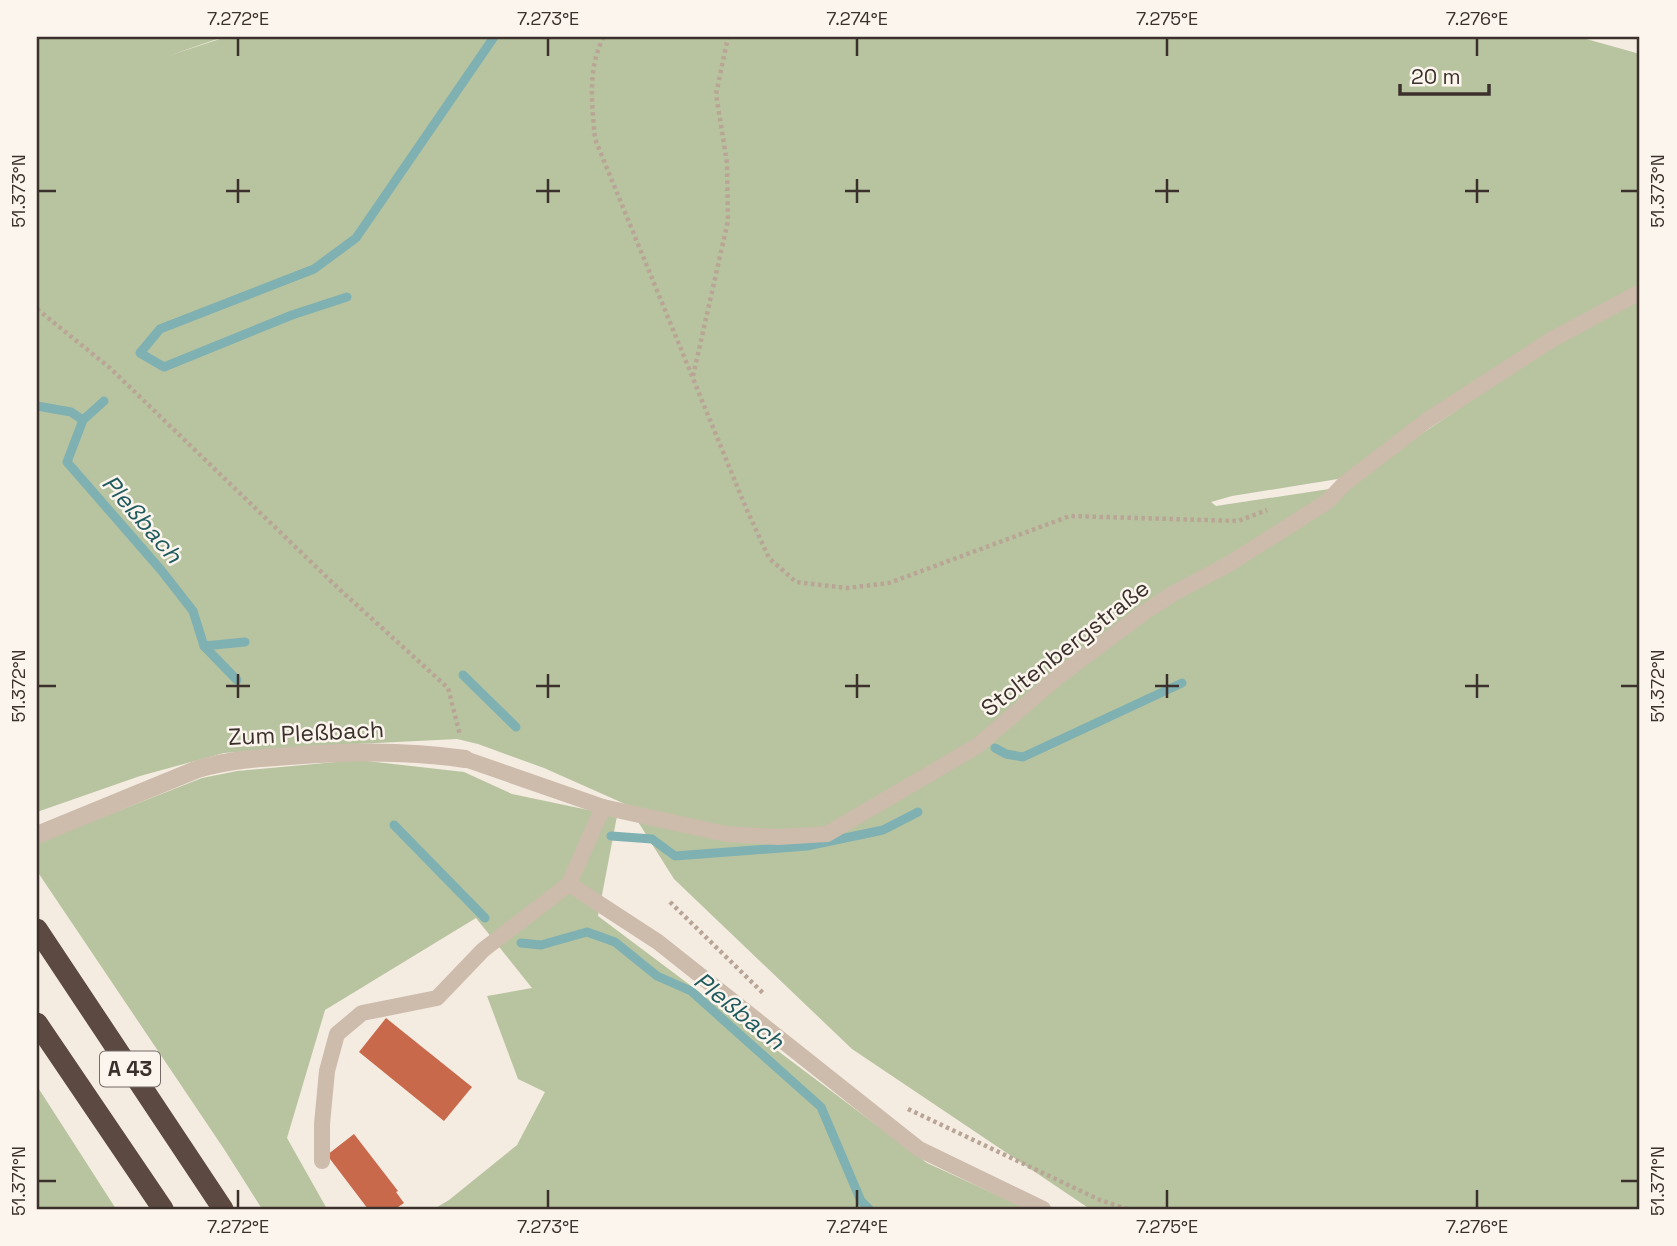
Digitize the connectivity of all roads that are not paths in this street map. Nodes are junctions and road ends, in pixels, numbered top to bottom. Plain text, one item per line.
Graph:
1 (1640, 292) edge
2 (465, 759) joint
3 (603, 807) junction
4 (37, 835) edge
5 (569, 884) junction
6 (37, 929) edge
7 (37, 1023) edge
8 (322, 1161) dead end
9 (163, 1209) edge
10 (223, 1209) edge
11 (1043, 1209) edge

1 - 3 lane, Stoltenbergstraße
2 - 3 lane, Stoltenbergstraße
2 - 4 street, Zum Pleßbach
3 - 5 lane
5 - 8 lane
5 - 11 lane
6 - 10 highway, A 43
7 - 9 highway, A 43

